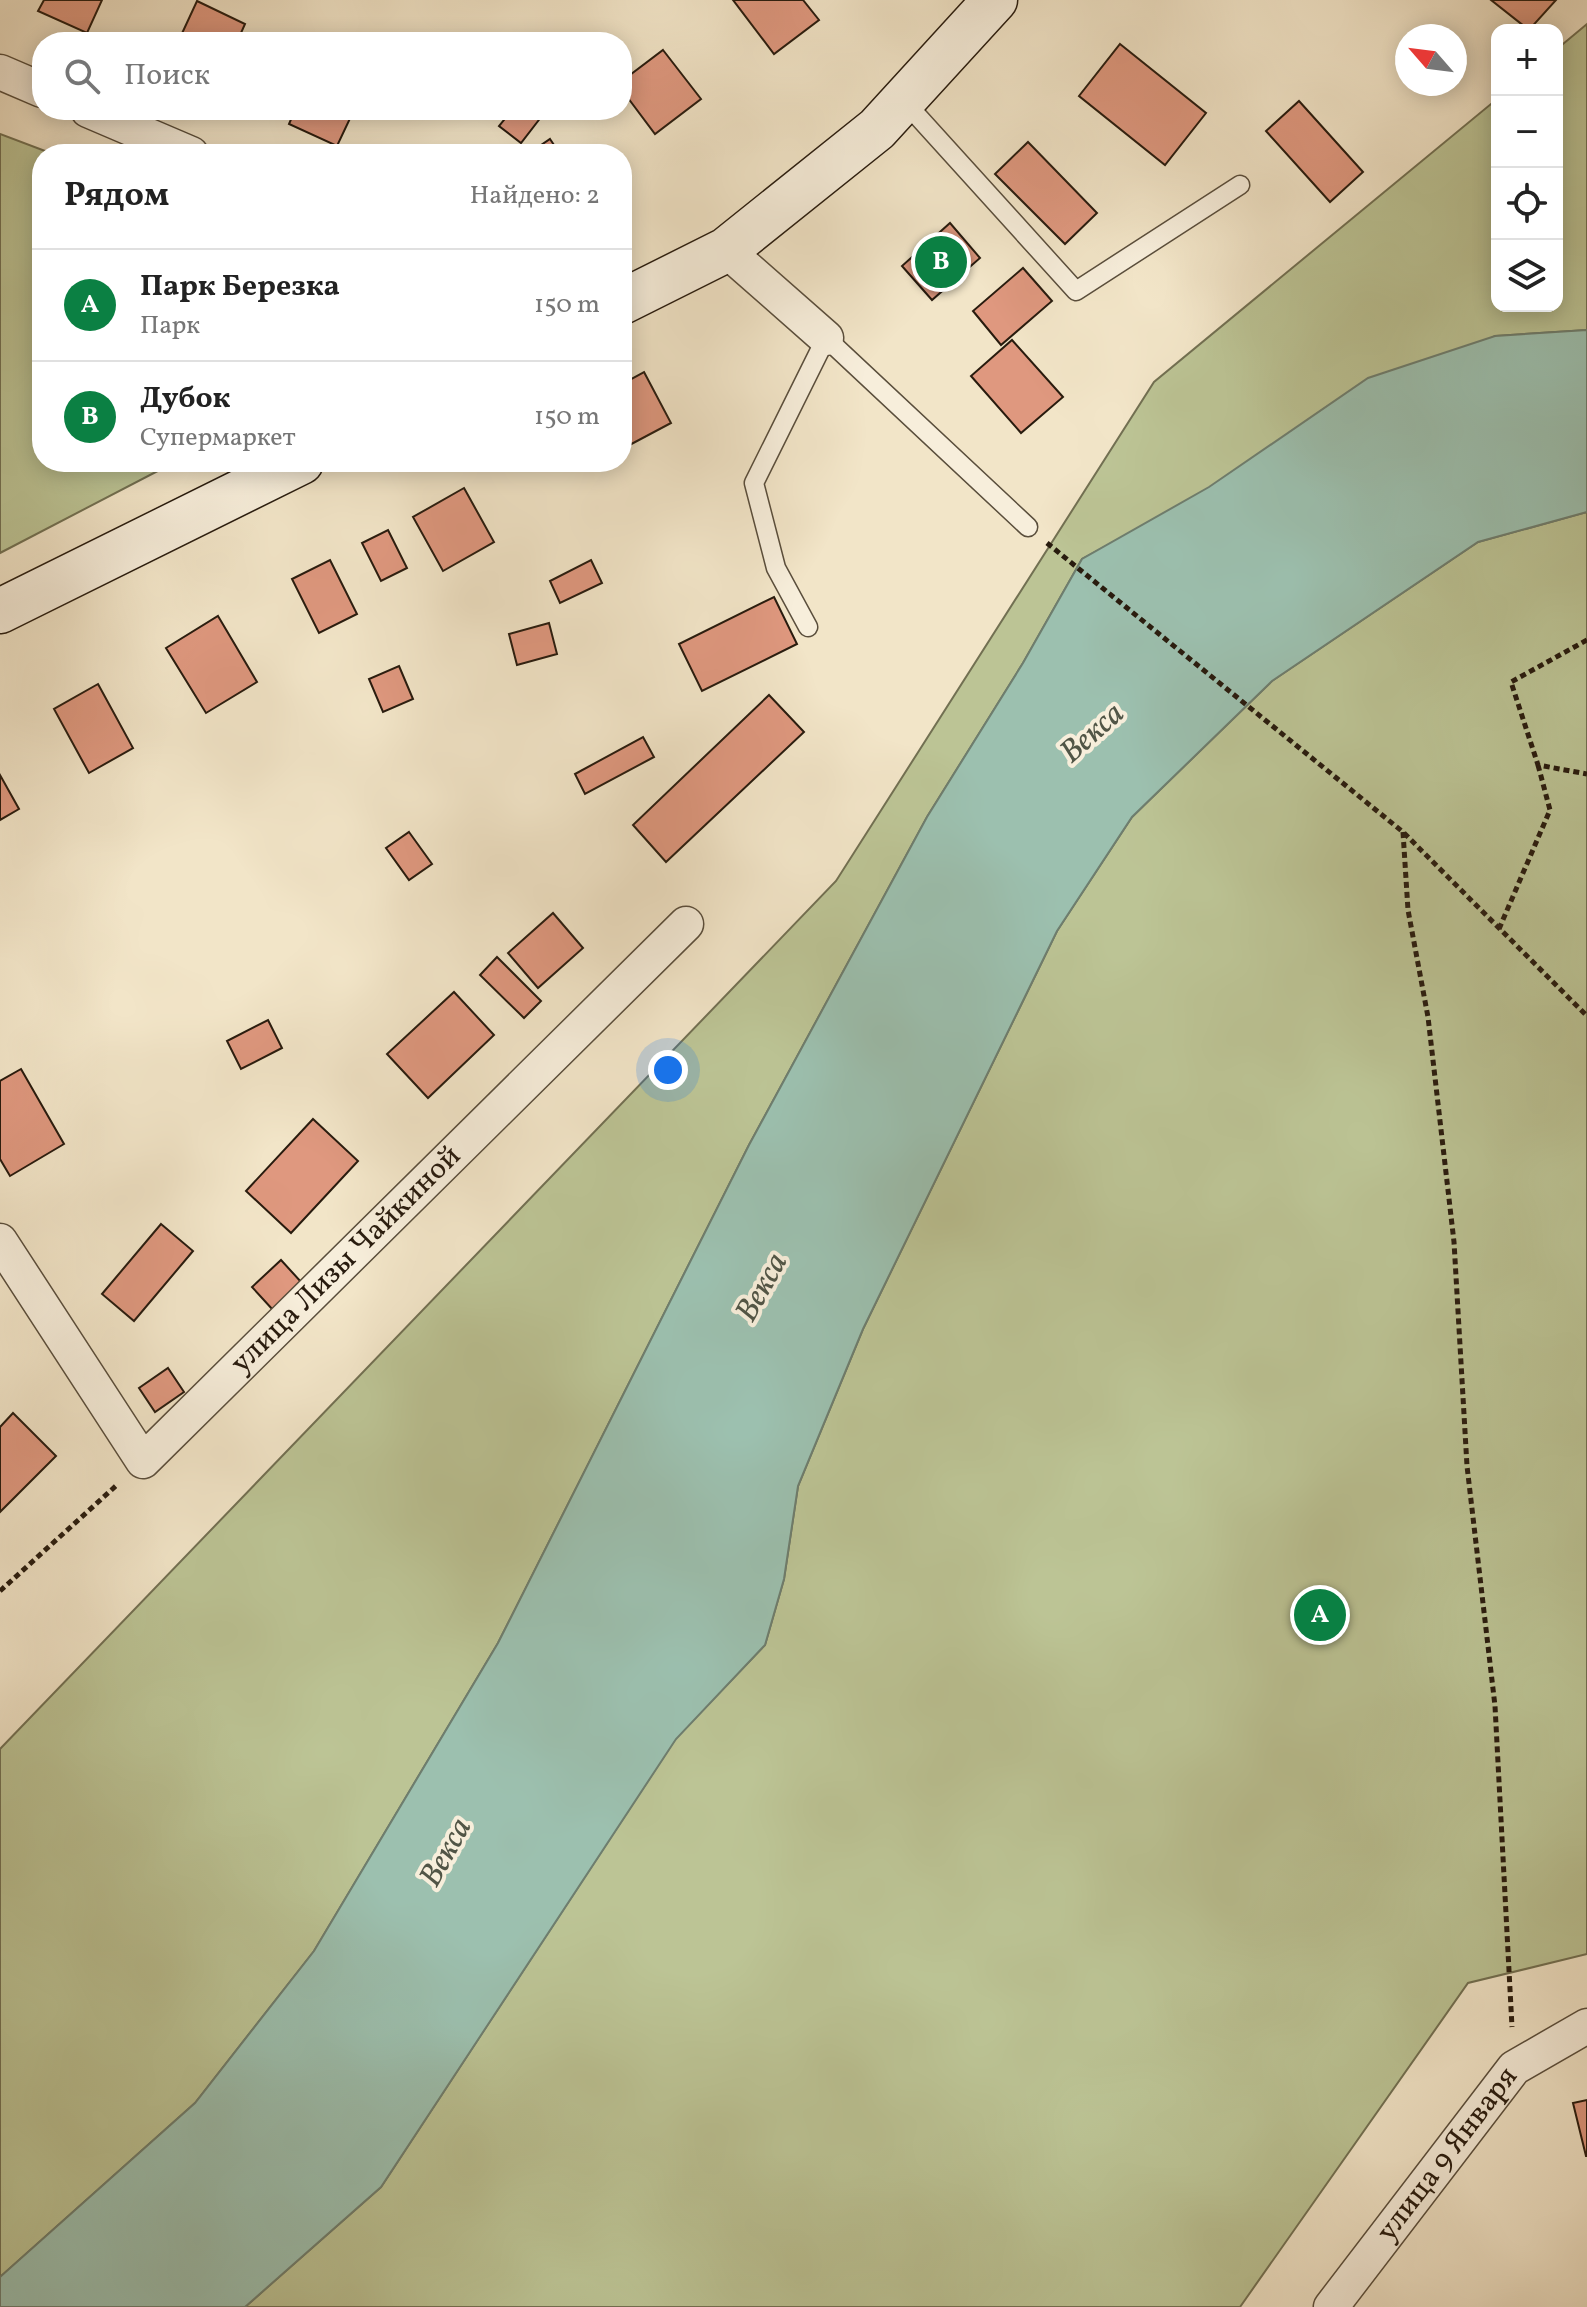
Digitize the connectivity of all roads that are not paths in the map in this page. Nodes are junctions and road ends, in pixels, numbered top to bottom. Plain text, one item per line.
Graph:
1 (995, 0) edge
2 (0, 72) edge
3 (32, 86) edge
4 (903, 100) junction
5 (111, 120) edge
6 (168, 144) edge
7 (1240, 185) dead end
8 (726, 250) junction
9 (632, 297) edge
10 (826, 338) junction
11 (281, 472) edge
12 (1028, 527) road end
13 (0, 611) edge
14 (808, 627) dead end
15 (686, 924) dead end
16 (0, 1241) edge
17 (1587, 2026) edge
18 (1331, 2307) edge

1 - 4 main road
2 - 3 street
4 - 7 lane
4 - 8 main road
5 - 6 street
8 - 9 main road
8 - 10 street
10 - 12 lane
10 - 14 lane
11 - 13 main road
15 - 16 street, улица Лизы Чайкиной
17 - 18 street, улица 9 Января

